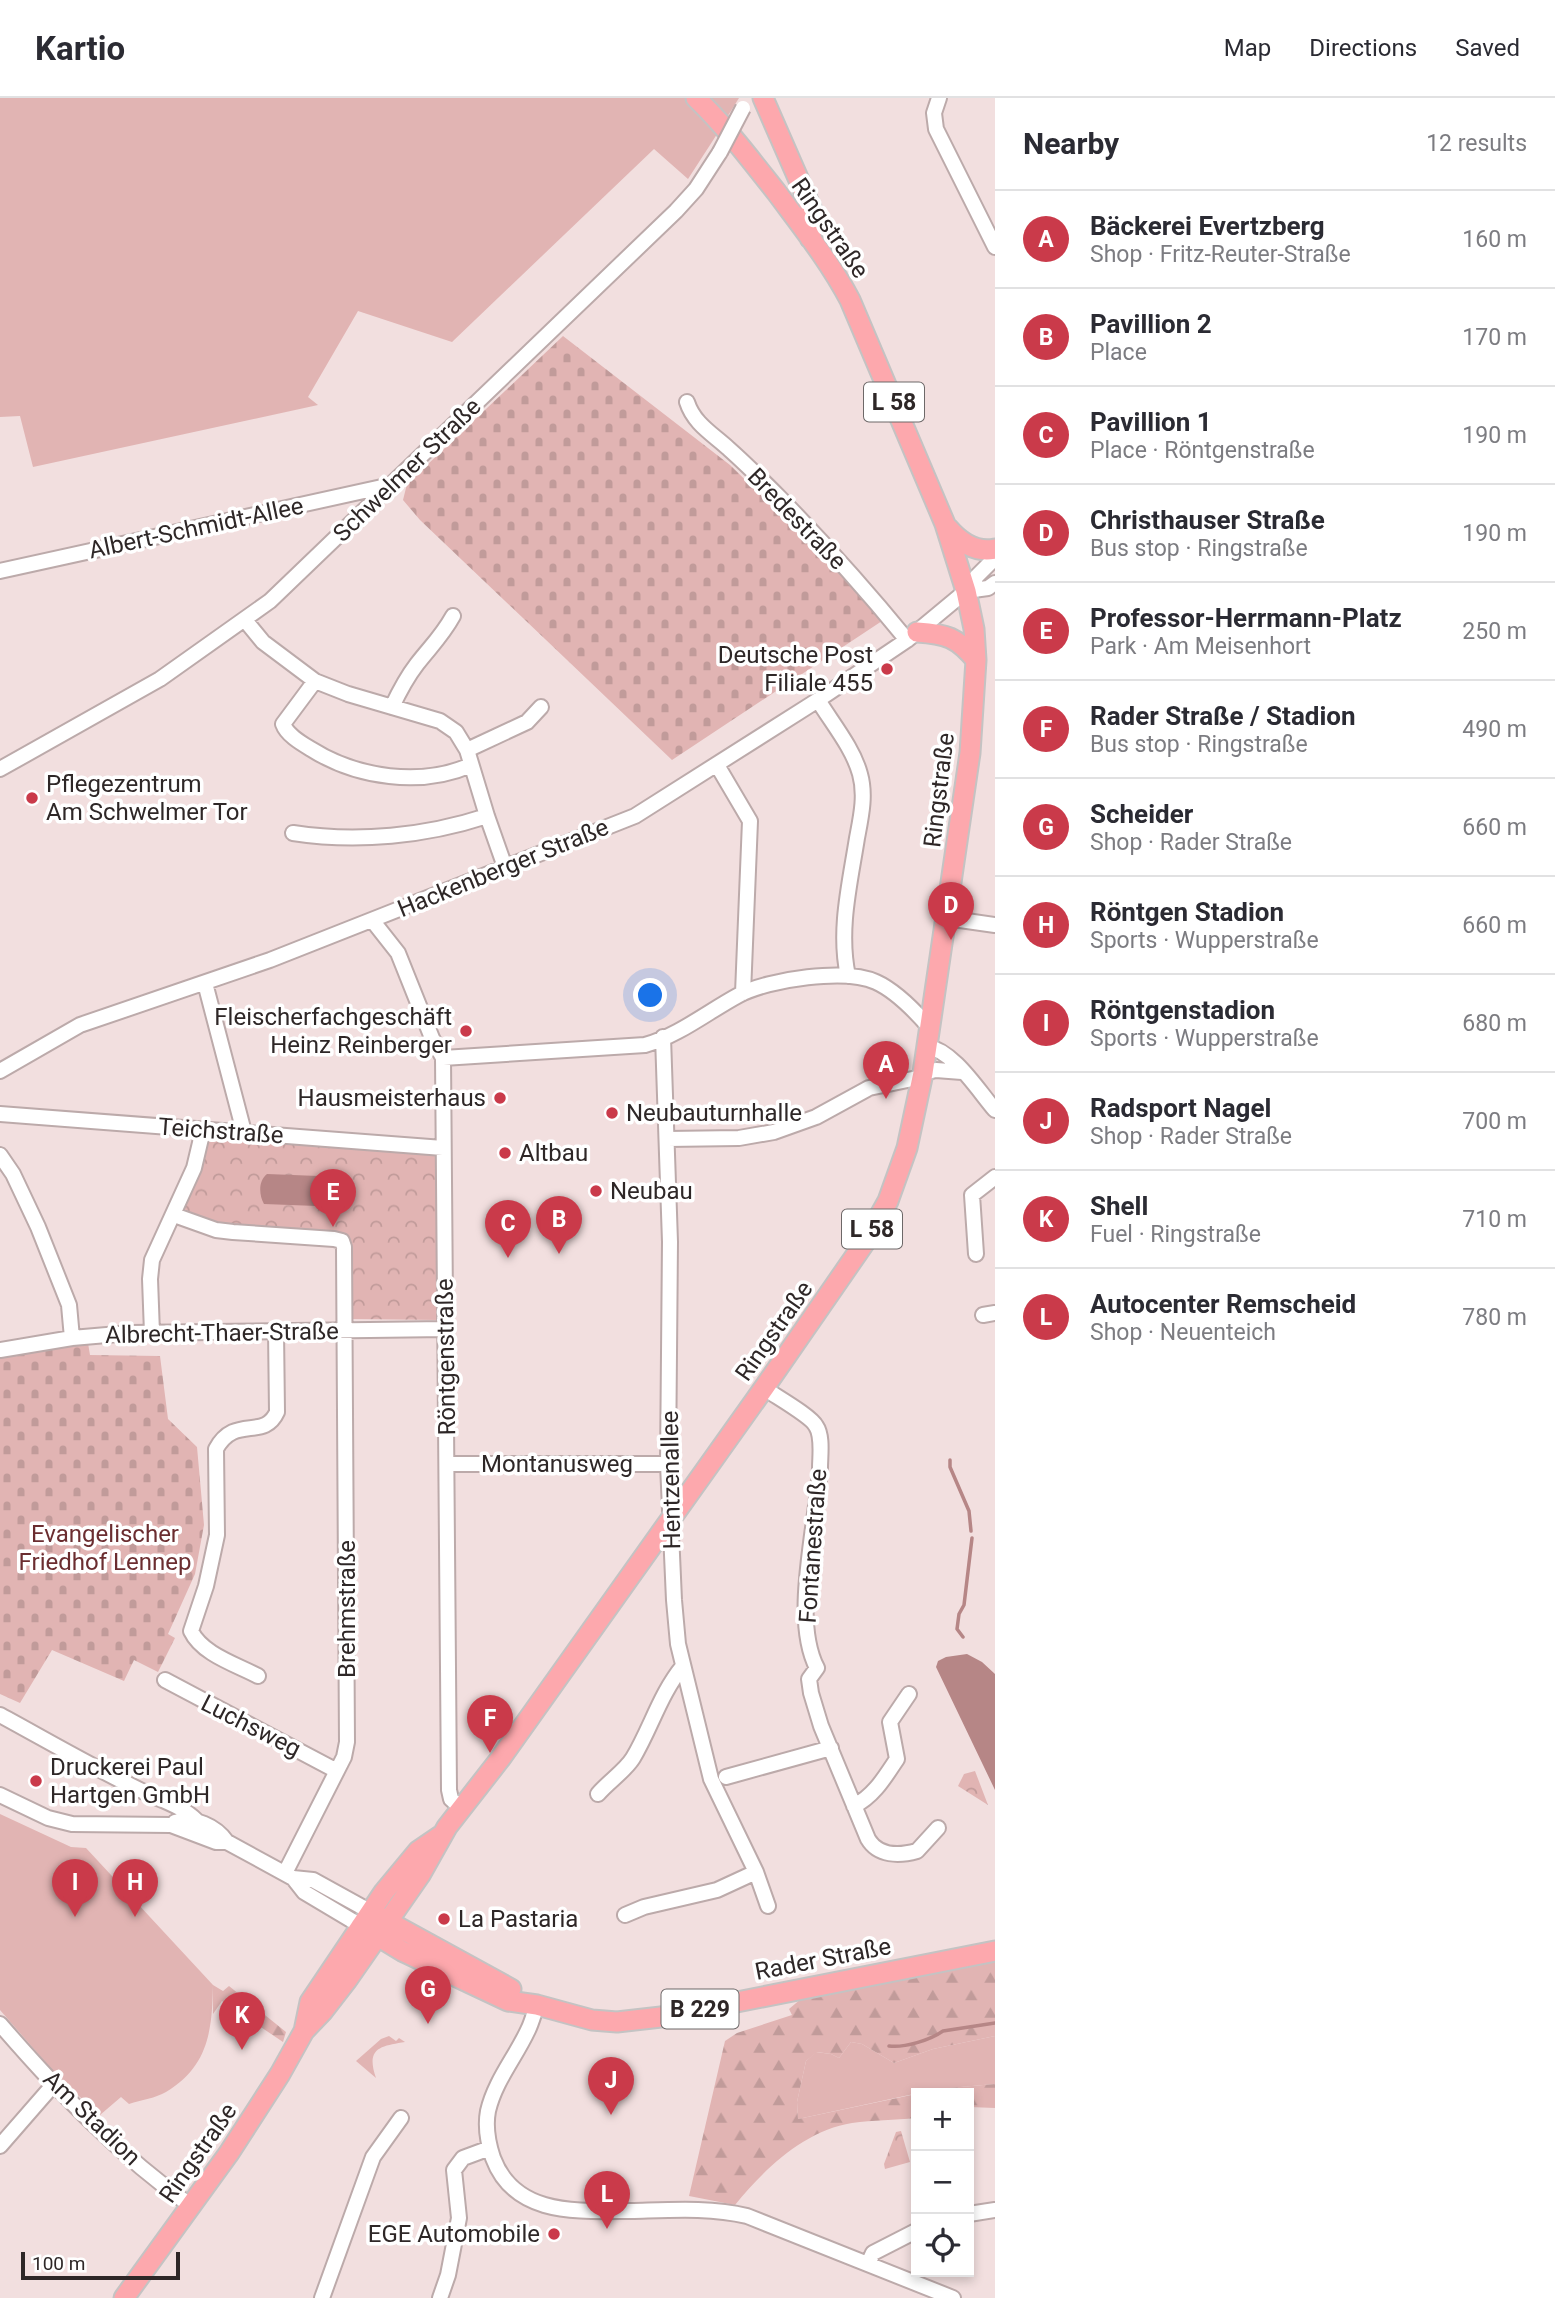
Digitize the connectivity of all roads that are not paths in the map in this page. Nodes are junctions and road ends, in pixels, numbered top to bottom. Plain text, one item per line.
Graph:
1 (696, 98) edge
2 (763, 98) edge
3 (939, 98) edge
4 (746, 103) edge
5 (810, 238) junction
6 (995, 247) edge
7 (687, 402) dead end
8 (392, 484) junction
9 (945, 524) junction
10 (995, 548) edge
11 (995, 558) edge
12 (0, 571) edge
13 (995, 583) edge
14 (966, 592) junction
15 (453, 615) dead end
16 (245, 620) junction
17 (912, 636) junction
18 (975, 660) junction
19 (315, 681) junction
20 (818, 700) junction
21 (392, 707) junction
22 (541, 707) dead end
23 (469, 757) junction
24 (717, 765) junction
25 (0, 769) edge
26 (487, 816) junction
27 (293, 833) dead end
28 (505, 867) junction
29 (946, 918) junction
30 (372, 919) junction
31 (995, 925) edge
32 (848, 976) junction
33 (205, 983) junction
34 (743, 993) junction
35 (663, 1037) junction
36 (928, 1037) junction
37 (443, 1059) junction
38 (0, 1071) edge
39 (962, 1072) junction
40 (923, 1075) junction
41 (995, 1110) edge
42 (0, 1114) edge
43 (203, 1130) junction
44 (244, 1132) junction
45 (667, 1139) junction
46 (443, 1148) junction
47 (0, 1155) edge
48 (995, 1177) edge
49 (174, 1215) junction
50 (976, 1254) dead end
51 (446, 1329) junction
52 (276, 1331) junction
53 (345, 1331) junction
54 (152, 1333) junction
55 (72, 1338) junction
56 (0, 1350) edge
57 (764, 1388) junction
58 (447, 1464) junction
59 (668, 1464) junction
60 (670, 1518) junction
61 (683, 1666) junction
62 (258, 1676) dead end
63 (165, 1680) dead end
64 (909, 1693) dead end
65 (0, 1715) edge
66 (831, 1748) junction
67 (337, 1771) junction
68 (726, 1777) dead end
69 (140, 1791) junction
70 (598, 1794) dead end
71 (0, 1795) edge
72 (171, 1804) junction
73 (854, 1807) junction
74 (461, 1808) junction
75 (197, 1821) junction
76 (166, 1825) junction
77 (938, 1828) dead end
78 (227, 1842) junction
79 (756, 1872) junction
80 (289, 1876) junction
81 (768, 1906) dead end
82 (625, 1915) dead end
83 (375, 1924) junction
84 (995, 1951) edge
85 (537, 2005) junction
86 (0, 2024) edge
87 (54, 2084) junction
88 (401, 2118) dead end
89 (0, 2146) edge
90 (490, 2148) junction
91 (191, 2206) junction
92 (995, 2210) edge
93 (974, 2213) edge
94 (911, 2234) edge
95 (868, 2264) junction
96 (124, 2298) edge
97 (322, 2298) edge
98 (440, 2298) edge
99 (953, 2298) edge

1 - 5 main road, Ringstraße / L 58
2 - 5 main road
3 - 6 street
4 - 8 street, Schwelmer Straße, bridge
5 - 9 main road, Ringstraße / L 58
7 - 17 street, Bredestraße
8 - 12 street, Albert-Schmidt-Allee
8 - 16 street, Schwelmer Straße
9 - 10 main road
9 - 14 main road, Ringstraße / L 58
11 - 14 street, Hackenberger Straße
13 - 14 street, Hackenberger Straße
14 - 17 street, Hackenberger Straße
14 - 18 main road, Ringstraße / L 58
15 - 21 street
16 - 19 street
16 - 25 street, Schwelmer Straße
17 - 18 main road
17 - 20 street, Hackenberger Straße
18 - 29 main road, Ringstraße / L 58
19 - 21 street
19 - 23 street
20 - 24 street, Hackenberger Straße
20 - 32 street
21 - 23 street
22 - 23 street
23 - 26 street
24 - 28 street, Hackenberger Straße
24 - 34 street
26 - 27 street
26 - 28 street
28 - 30 street, Hackenberger Straße
29 - 31 street
29 - 36 main road, Ringstraße / L 58
30 - 33 street, Hackenberger Straße
30 - 37 street, Röntgenstraße
32 - 34 street
32 - 36 street
33 - 38 street, Hackenberger Straße
33 - 44 street
34 - 35 street
35 - 37 street
35 - 45 street, Hentzenallee
36 - 39 street
36 - 40 main road, Ringstraße / L 58
37 - 46 street, Röntgenstraße
39 - 40 street
39 - 41 street
40 - 45 street
40 - 57 main road, Ringstraße / L 58
42 - 43 street, Teichstraße
43 - 44 street, Teichstraße
43 - 49 street
44 - 46 street, Teichstraße
45 - 59 street, Hentzenallee
46 - 51 street, Röntgenstraße
47 - 55 street
48 - 50 street
49 - 53 street, Brehmstraße
49 - 54 street
51 - 53 street, Albrecht-Thaer-Straße
51 - 58 street, Röntgenstraße
52 - 53 street, Albrecht-Thaer-Straße
52 - 54 street, Albrecht-Thaer-Straße
52 - 62 street
53 - 67 street, Brehmstraße
54 - 55 street, Albrecht-Thaer-Straße
55 - 56 street, Albrecht-Thaer-Straße
57 - 60 main road, Ringstraße / L 58
57 - 66 street, Fontanestraße
58 - 59 street, Montanusweg
58 - 74 street, Röntgenstraße
59 - 60 street, Hentzenallee
60 - 61 street, Hentzenallee
60 - 74 main road, Ringstraße / L 58
61 - 70 street
61 - 79 street, Hentzenallee
63 - 67 street, Luchsweg
64 - 73 street
65 - 69 street, Rader Straße
66 - 68 street
66 - 73 street, Fontanestraße
67 - 80 street, Brehmstraße
69 - 72 street, Rader Straße
69 - 76 street
71 - 76 street
72 - 75 street, Rader Straße
72 - 76 street
73 - 77 street, Fontanestraße
74 - 83 main road, Ringstraße / L 58
75 - 76 street
75 - 78 street, Rader Straße
76 - 78 street, Rader Straße
78 - 80 street, Rader Straße
79 - 81 street, Hentzenallee
79 - 82 street
80 - 83 street, Rader Straße / B 229
83 - 85 main road, Rader Straße / B 229
83 - 91 main road, Ringstraße
84 - 85 main road, Rader Straße / B 229
85 - 90 street
86 - 87 street, Am Stadion
87 - 89 street
87 - 91 street, Am Stadion
88 - 97 street
90 - 95 street
90 - 98 street
91 - 96 main road, Ringstraße
92 - 93 street
94 - 95 street
95 - 99 street

